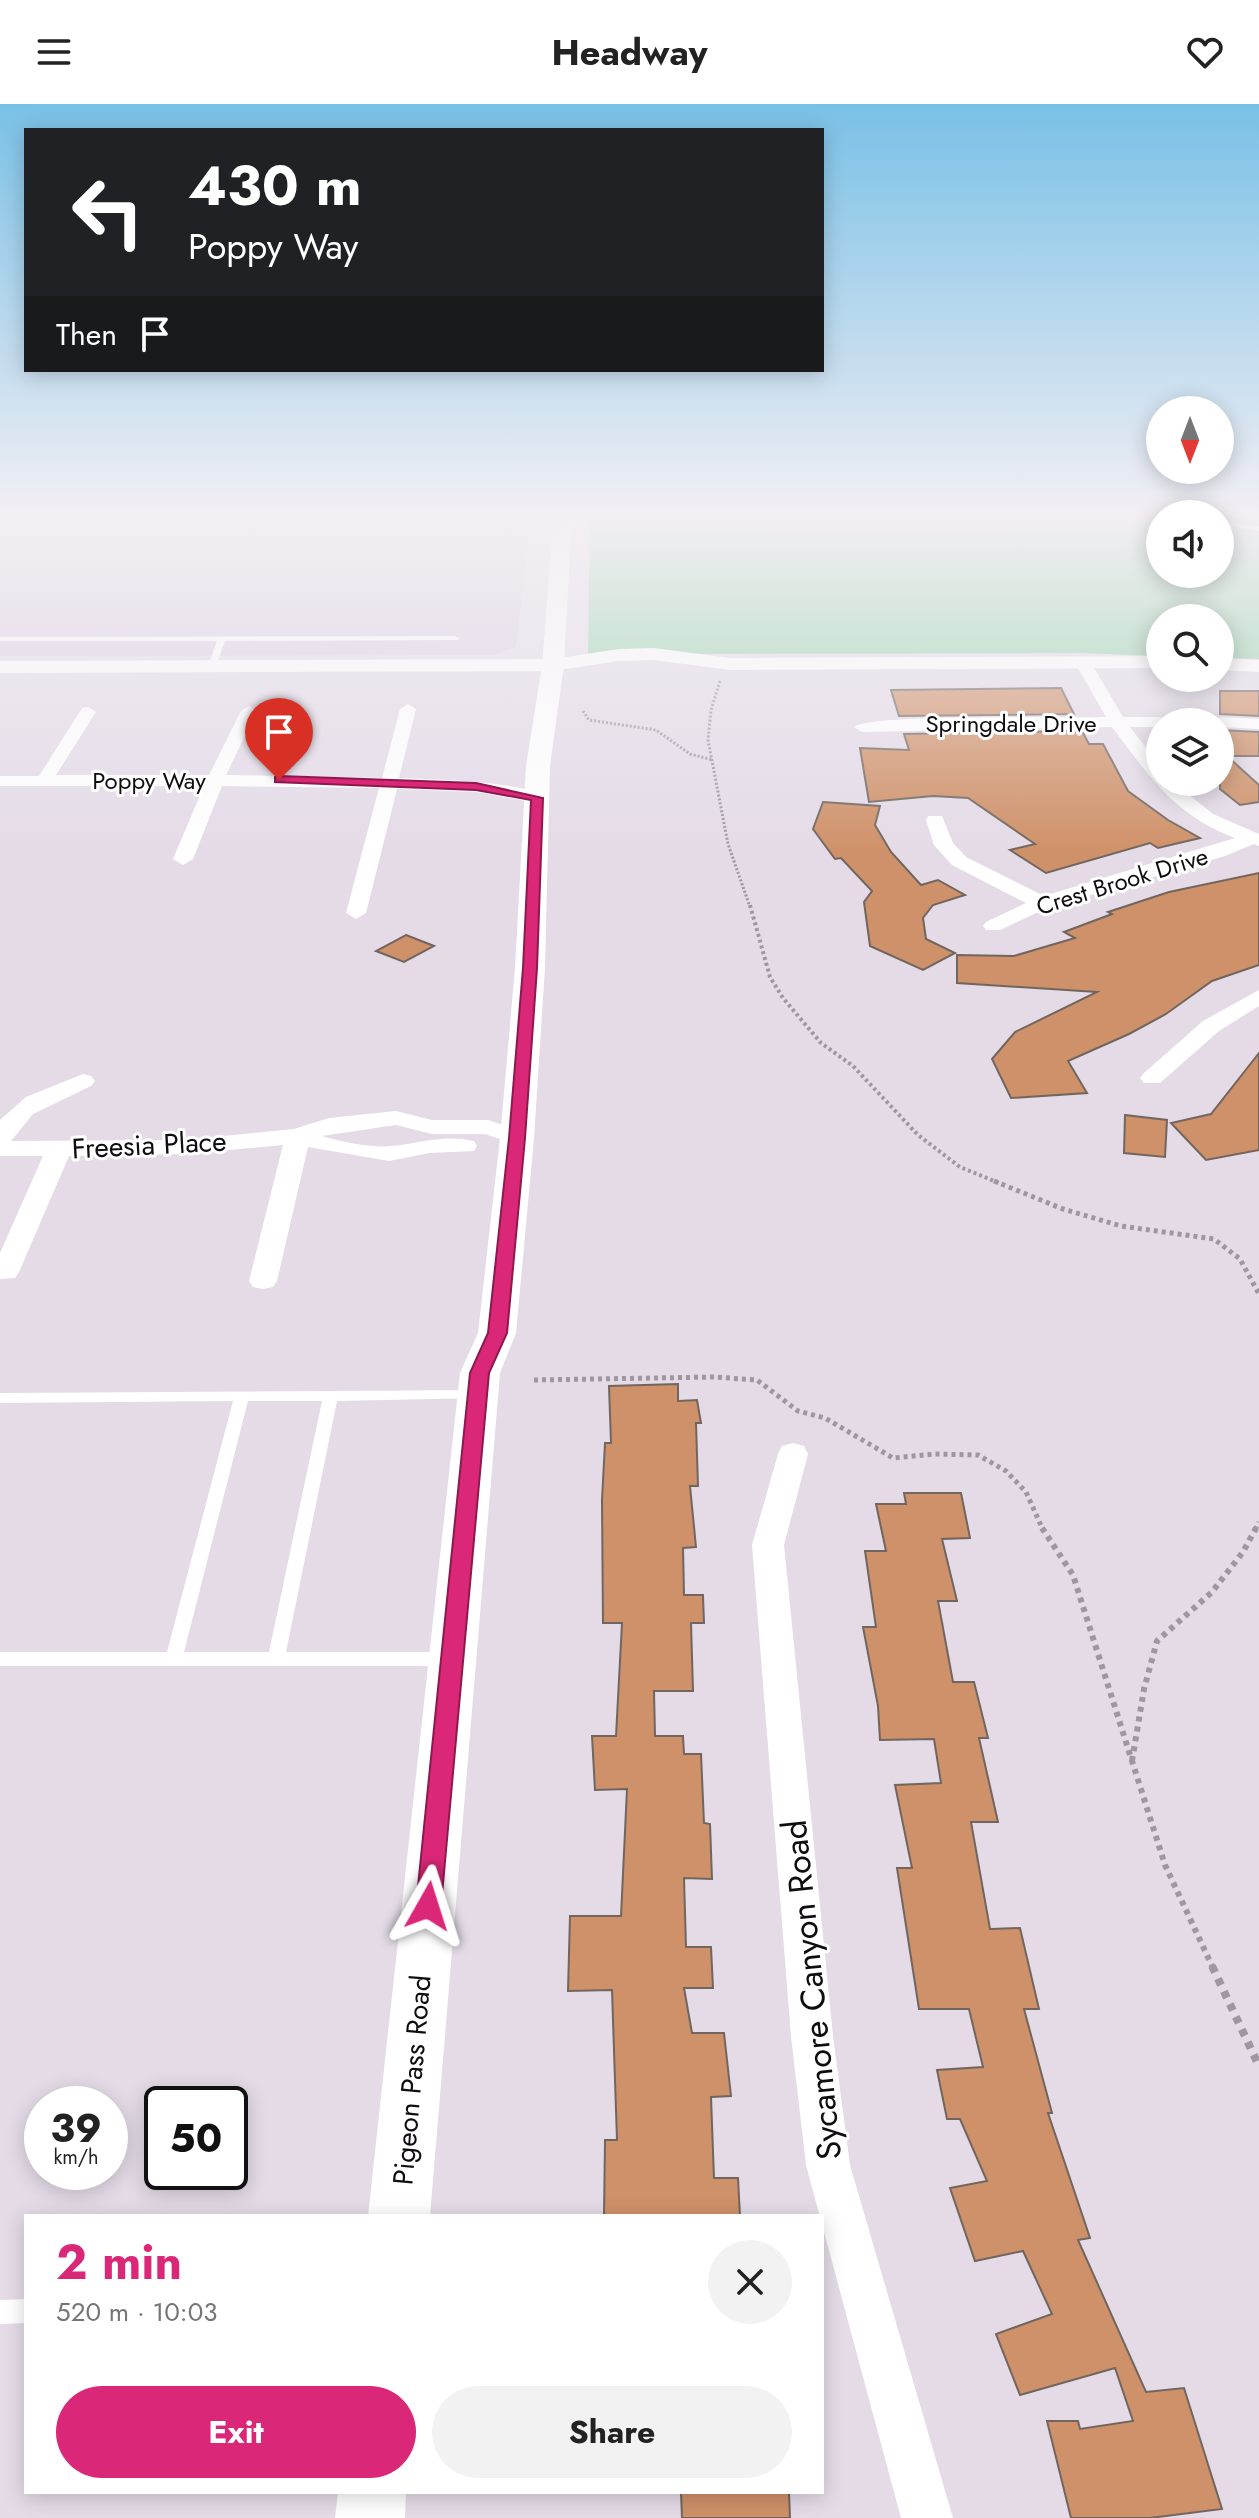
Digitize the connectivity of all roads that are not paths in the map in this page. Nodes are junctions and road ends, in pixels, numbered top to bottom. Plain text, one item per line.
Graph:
1 (556, 627) edge
2 (455, 638) dead end
3 (0, 639) edge
4 (222, 639) junction
5 (1082, 661) junction
6 (1146, 662) edge
7 (553, 665) junction
8 (1234, 665) edge
9 (212, 666) junction
10 (1259, 666) edge
11 (0, 667) edge
12 (727, 670) junction
13 (617, 675) dead end
14 (673, 677) dead end
15 (408, 709) dead end
16 (249, 711) dead end
17 (88, 712) dead end
18 (1117, 722) junction
19 (1146, 722) edge
20 (1234, 723) edge
21 (1259, 724) edge
22 (862, 727) dead end
23 (1146, 760) edge
24 (215, 780) junction
25 (0, 781) edge
26 (44, 781) junction
27 (388, 783) junction
28 (1173, 796) edge
29 (537, 798) junction
30 (935, 820) dead end
31 (1256, 839) edge
32 (183, 859) dead end
33 (1042, 903) junction
34 (356, 913) dead end
35 (993, 926) dead end
36 (1259, 997) edge
37 (1152, 1078) dead end
38 (83, 1081) dead end
39 (298, 1136) junction
40 (517, 1138) junction
41 (0, 1140) edge
42 (0, 1149) edge
43 (59, 1149) junction
44 (5, 1272) dead end
45 (263, 1281) dead end
46 (478, 1395) junction
47 (242, 1397) junction
48 (330, 1397) junction
49 (0, 1398) edge
50 (793, 1454) dead end
51 (277, 1656) junction
52 (174, 1657) junction
53 (0, 1659) edge
54 (452, 1659) junction
55 (399, 2214) edge
56 (24, 2311) edge
57 (0, 2312) edge
58 (372, 2494) edge
59 (370, 2518) edge
60 (927, 2518) edge

1 - 7 main road, Pigeon Pass Road
2 - 4 lane
3 - 4 lane
4 - 9 lane
5 - 6 street
5 - 12 street
5 - 18 street
7 - 9 street
7 - 12 street
7 - 13 street
7 - 29 main road, Pigeon Pass Road
8 - 10 street
9 - 11 street
12 - 14 street
15 - 27 street
16 - 24 street
17 - 26 street
18 - 19 street, Springdale Drive
18 - 22 street, Springdale Drive
18 - 23 street
20 - 21 street
24 - 26 street, Poppy Way
24 - 27 street, Poppy Way
24 - 32 street
25 - 26 street, Poppy Way
27 - 29 street, Poppy Way
27 - 34 street
28 - 31 street
29 - 40 main road, Pigeon Pass Road
30 - 33 street
31 - 33 street, Crest Brook Drive
33 - 35 street, Crest Brook Drive
36 - 37 street
38 - 41 street
39 - 40 street
39 - 40 street
39 - 43 street, Freesia Place
39 - 45 street
40 - 46 main road, Pigeon Pass Road
42 - 43 street, Freesia Place
43 - 44 street
46 - 48 lane
46 - 54 main road, Pigeon Pass Road
47 - 48 lane
47 - 49 lane
47 - 52 lane
48 - 51 lane
50 - 60 street, Sycamore Canyon Road
51 - 52 lane
51 - 54 lane
52 - 53 lane
54 - 55 main road, Pigeon Pass Road
56 - 57 lane
58 - 59 main road

